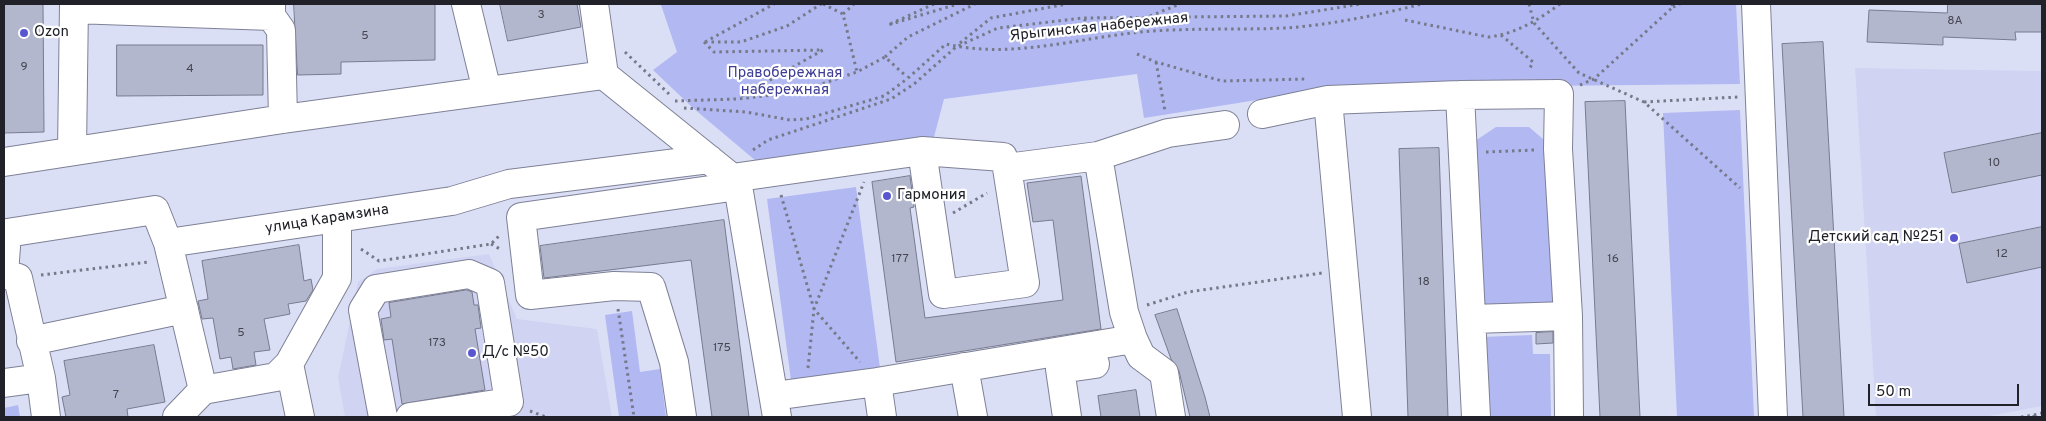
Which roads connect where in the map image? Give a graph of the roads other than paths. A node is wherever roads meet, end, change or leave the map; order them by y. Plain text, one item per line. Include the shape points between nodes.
1 (466, 4) edge
2 (594, 4) edge
3 (1756, 4) edge
4 (74, 6) edge
5 (271, 10) edge
6 (604, 75) junction
7 (1320, 89) junction
8 (487, 91) junction
9 (1460, 95) junction
10 (1262, 114) dead end
11 (283, 119) junction
12 (1225, 125) dead end
13 (72, 151) junction
14 (922, 152) junction
15 (1098, 156) junction
16 (709, 159) junction
17 (4, 162) edge
18 (748, 174) junction
19 (1008, 174) junction
20 (337, 226) junction
21 (170, 251) junction
22 (9, 276) edge
23 (184, 309) junction
24 (1568, 316) junction
25 (1472, 319) junction
26 (31, 341) junction
27 (1137, 347) junction
28 (289, 364) junction
29 (964, 368) junction
30 (41, 378) junction
31 (877, 382) junction
32 (4, 384) edge
33 (203, 390) junction
34 (775, 407) edge
35 (46, 417) edge
36 (176, 417) edge
37 (300, 417) edge
38 (383, 417) edge
39 (410, 417) edge
40 (682, 417) edge
41 (882, 417) edge
42 (973, 417) edge
43 (1067, 417) edge
44 (1172, 417) edge
45 (1358, 417) edge
46 (1476, 417) edge
47 (1570, 417) edge
48 (1774, 417) edge

1 - 8 street
2 - 6 street
3 - 48 street
4 - 5 street
4 - 13 street
5 - 11 street via 281,30
6 - 8 street
6 - 16 street
7 - 9 street
7 - 10 street
7 - 45 street via 1344,270
8 - 11 street
9 - 24 street via 1559,94 1558,149
9 - 25 street
11 - 13 street
12 - 15 street via 1168,133
13 - 17 street
14 - 18 street
14 - 19 street via 1003,157
14 - 19 street via 943,294 1025,283
15 - 19 street
15 - 27 street via 1124,312
16 - 18 street
16 - 20 street, улица Карамзина via 509,184 452,201
18 - 34 street
18 - 40 street via 521,217 530,296 614,286 651,287 674,362
20 - 21 street, улица Карамзина
20 - 28 street via 337,278
21 - 22 street via 155,210 7,233
21 - 23 street
22 - 26 street
23 - 26 street
23 - 33 street
24 - 25 street
24 - 47 street
25 - 46 street
26 - 30 street
27 - 29 street
27 - 43 street via 1060,370
27 - 44 street via 1164,373
28 - 33 street via 276,377
28 - 37 street
29 - 31 street
29 - 42 street
30 - 32 street
30 - 35 street
31 - 34 street via 806,391
31 - 41 street
33 - 36 street
38 - 39 street via 363,310 376,289 469,274 490,283 509,402

